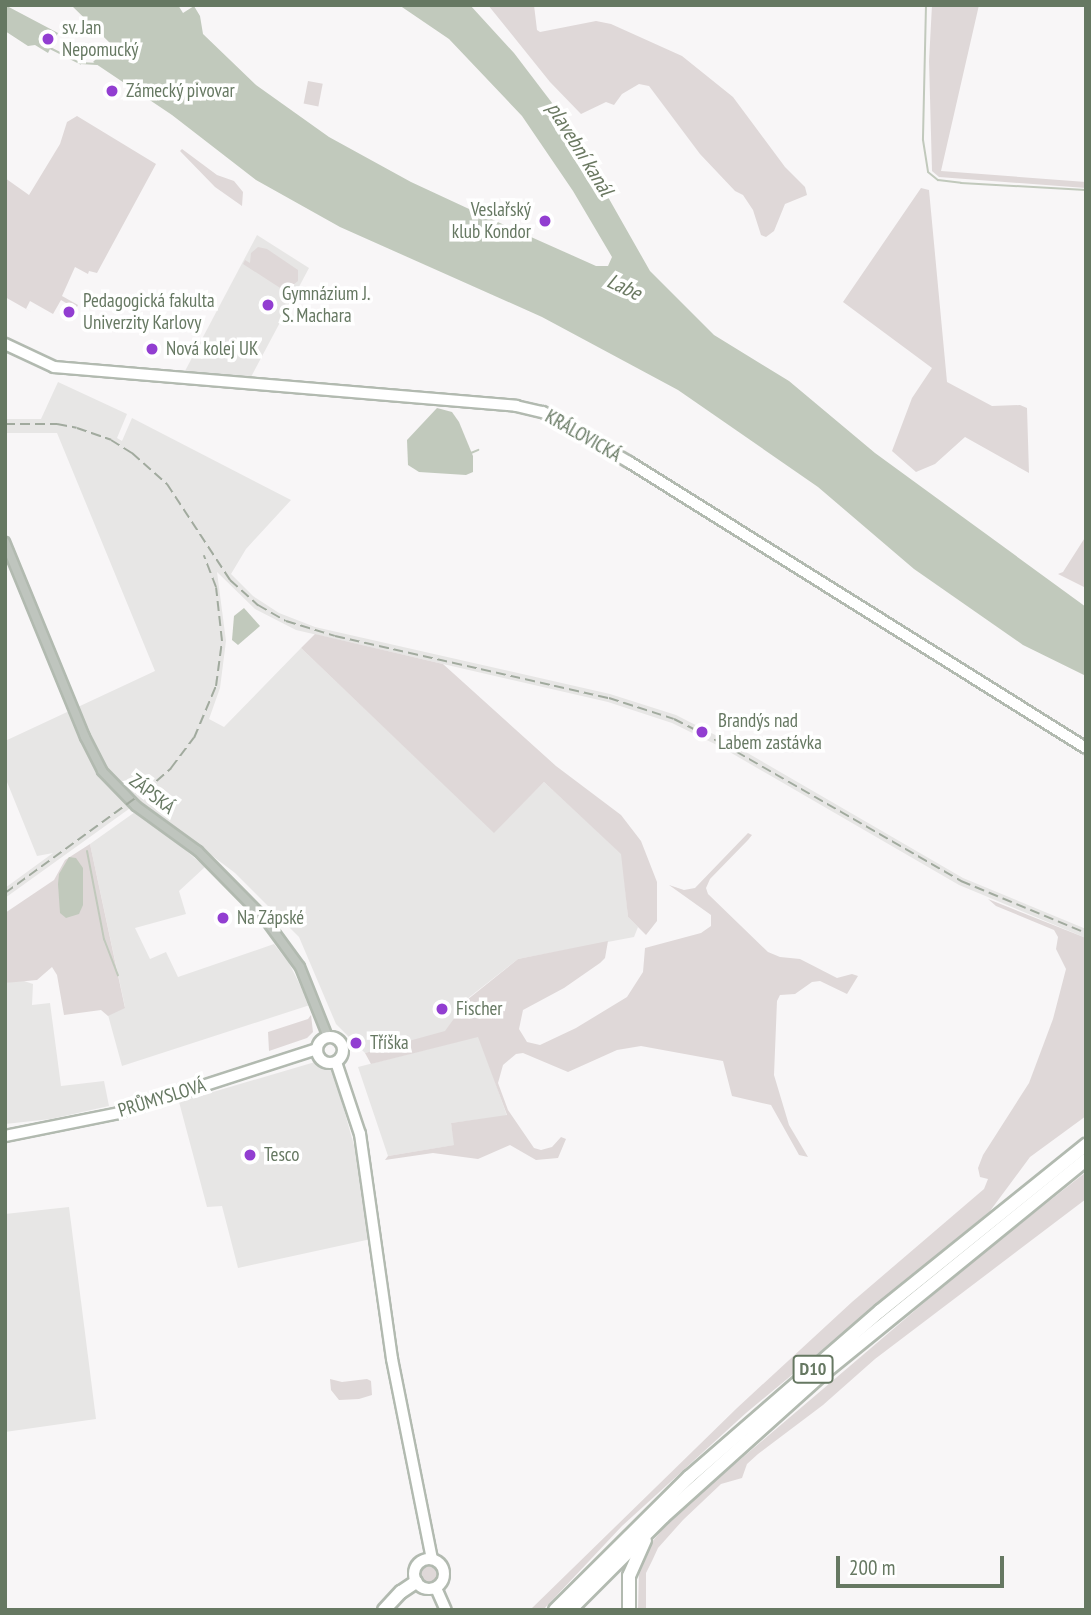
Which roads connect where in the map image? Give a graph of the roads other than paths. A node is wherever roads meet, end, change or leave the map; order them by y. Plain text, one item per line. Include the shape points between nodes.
1 (5, 344) edge
2 (5, 542) edge
3 (1086, 748) edge
4 (328, 1037) junction
5 (317, 1049) junction
6 (336, 1062) junction
7 (5, 1136) edge
8 (1086, 1145) edge
9 (1086, 1160) edge
10 (663, 1517) junction
11 (432, 1559) junction
12 (416, 1581) junction
13 (436, 1588) junction
14 (384, 1610) edge
15 (446, 1610) edge
16 (555, 1610) edge
17 (570, 1610) edge
18 (629, 1610) edge

1 - 3 main road, KRÁLOVICKÁ via 54,367 543,412
2 - 4 street, ZÁPSKÁ via 102,771 136,806 198,851 265,919 303,973
4 - 5 main road
4 - 6 main road via 342,1046
5 - 6 main road via 323,1062
5 - 7 main road, PRŮMYSLOVÁ via 119,1113
6 - 11 main road via 360,1134 392,1359
8 - 16 highway, D10 via 891,1302 708,1460
9 - 10 highway, D10 via 839,1360
10 - 17 highway, D10
10 - 18 highway via 632,1565
11 - 12 main road via 415,1567
11 - 13 main road via 444,1572
12 - 13 main road via 425,1589
12 - 14 highway
13 - 15 main road

